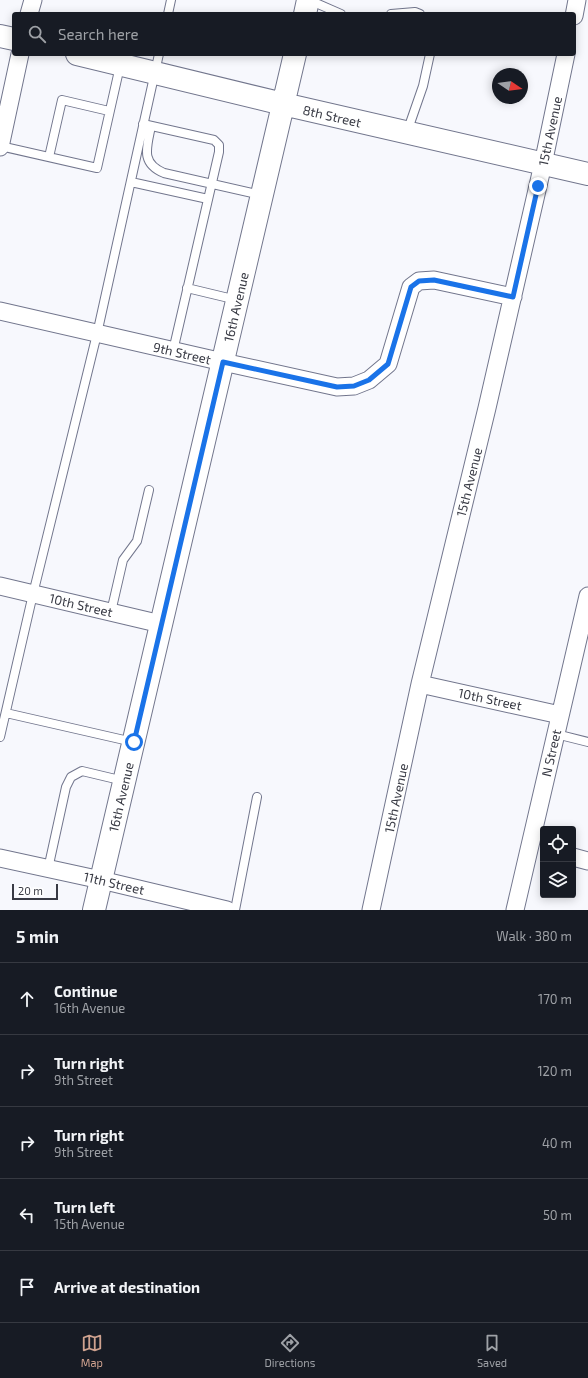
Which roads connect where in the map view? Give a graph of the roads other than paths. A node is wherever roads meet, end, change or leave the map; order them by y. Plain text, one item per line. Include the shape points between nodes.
1 (33, 0) edge
2 (171, 0) edge
3 (308, 0) edge
4 (577, 0) edge
5 (30, 12) edge
6 (168, 12) edge
7 (305, 12) edge
8 (336, 12) edge
9 (575, 12) edge
10 (0, 36) edge
11 (12, 39) edge
12 (20, 56) edge
13 (86, 56) edge
14 (295, 56) edge
15 (430, 56) edge
16 (566, 56) edge
17 (157, 63) edge
18 (120, 64) junction
19 (283, 104) junction
20 (109, 111) junction
21 (147, 125) junction
22 (406, 133) junction
23 (0, 146) edge
24 (49, 157) junction
25 (543, 164) junction
26 (588, 174) edge
27 (130, 182) junction
28 (211, 183) junction
29 (262, 196) junction
30 (208, 198) junction
31 (187, 288) junction
32 (513, 297) junction
33 (237, 300) junction
34 (0, 311) edge
35 (97, 334) junction
36 (173, 351) junction
37 (223, 362) junction
38 (149, 490) dead end
39 (0, 586) edge
40 (33, 594) junction
41 (588, 596) edge
42 (111, 612) junction
43 (585, 621) edge
44 (161, 624) junction
45 (420, 684) junction
46 (6, 713) junction
47 (560, 714) junction
48 (556, 734) junction
49 (0, 737) edge
50 (134, 742) junction
51 (588, 742) edge
52 (125, 781) junction
53 (257, 797) dead end
54 (536, 849) edge
55 (0, 858) edge
56 (576, 858) edge
57 (588, 861) edge
58 (48, 869) junction
59 (102, 880) junction
60 (94, 910) edge
61 (227, 910) edge
62 (235, 910) edge
63 (371, 910) edge
64 (515, 910) edge

1 - 5 street
2 - 6 lane
3 - 7 main road
3 - 8 lane
4 - 9 street
10 - 11 main road
12 - 23 street
13 - 18 main road, 8th Street
14 - 19 main road, 16th Avenue
15 - 22 lane via 423,86
16 - 25 street, 15th Avenue
17 - 18 main road, 8th Street
17 - 19 main road, 8th Street
17 - 21 lane
18 - 20 lane
19 - 22 main road, 8th Street
19 - 29 main road, 16th Avenue
20 - 24 lane via 62,100
20 - 24 lane via 97,168
21 - 27 lane
21 - 28 lane via 147,159 156,170
21 - 28 lane via 214,140 219,145 219,152
22 - 25 main road, 8th Street
23 - 24 lane
25 - 26 main road, 8th Street
25 - 32 street, 15th Avenue
27 - 30 lane
27 - 35 lane
28 - 29 lane
28 - 30 lane
29 - 33 main road, 16th Avenue
30 - 31 lane
31 - 33 lane
31 - 36 lane
32 - 37 street, 9th Street via 434,280 419,281 411,287 388,364 369,380 354,386 337,387
32 - 45 street, 15th Avenue
33 - 37 main road, 16th Avenue
34 - 35 street, 9th Street
35 - 36 street, 9th Street
35 - 40 lane
36 - 37 street, 9th Street
37 - 44 main road, 16th Avenue
38 - 42 lane via 137,541 123,560
39 - 40 street, 10th Street
40 - 42 street, 10th Street
40 - 46 lane
41 - 43 street, N Street
42 - 44 street, 10th Street
43 - 47 street, N Street
44 - 50 main road, 16th Avenue
45 - 47 street, 10th Street
45 - 63 street, 15th Avenue
46 - 49 lane
46 - 50 lane
47 - 48 street, N Street
48 - 51 lane
48 - 54 street, N Street
50 - 52 main road, 16th Avenue
52 - 58 lane via 82,771 70,777
52 - 59 main road, 16th Avenue
53 - 62 lane
54 - 64 street, N Street
55 - 58 street, 11th Street
56 - 57 street
58 - 59 street, 11th Street
59 - 60 main road, 16th Avenue
59 - 61 street, 11th Street

